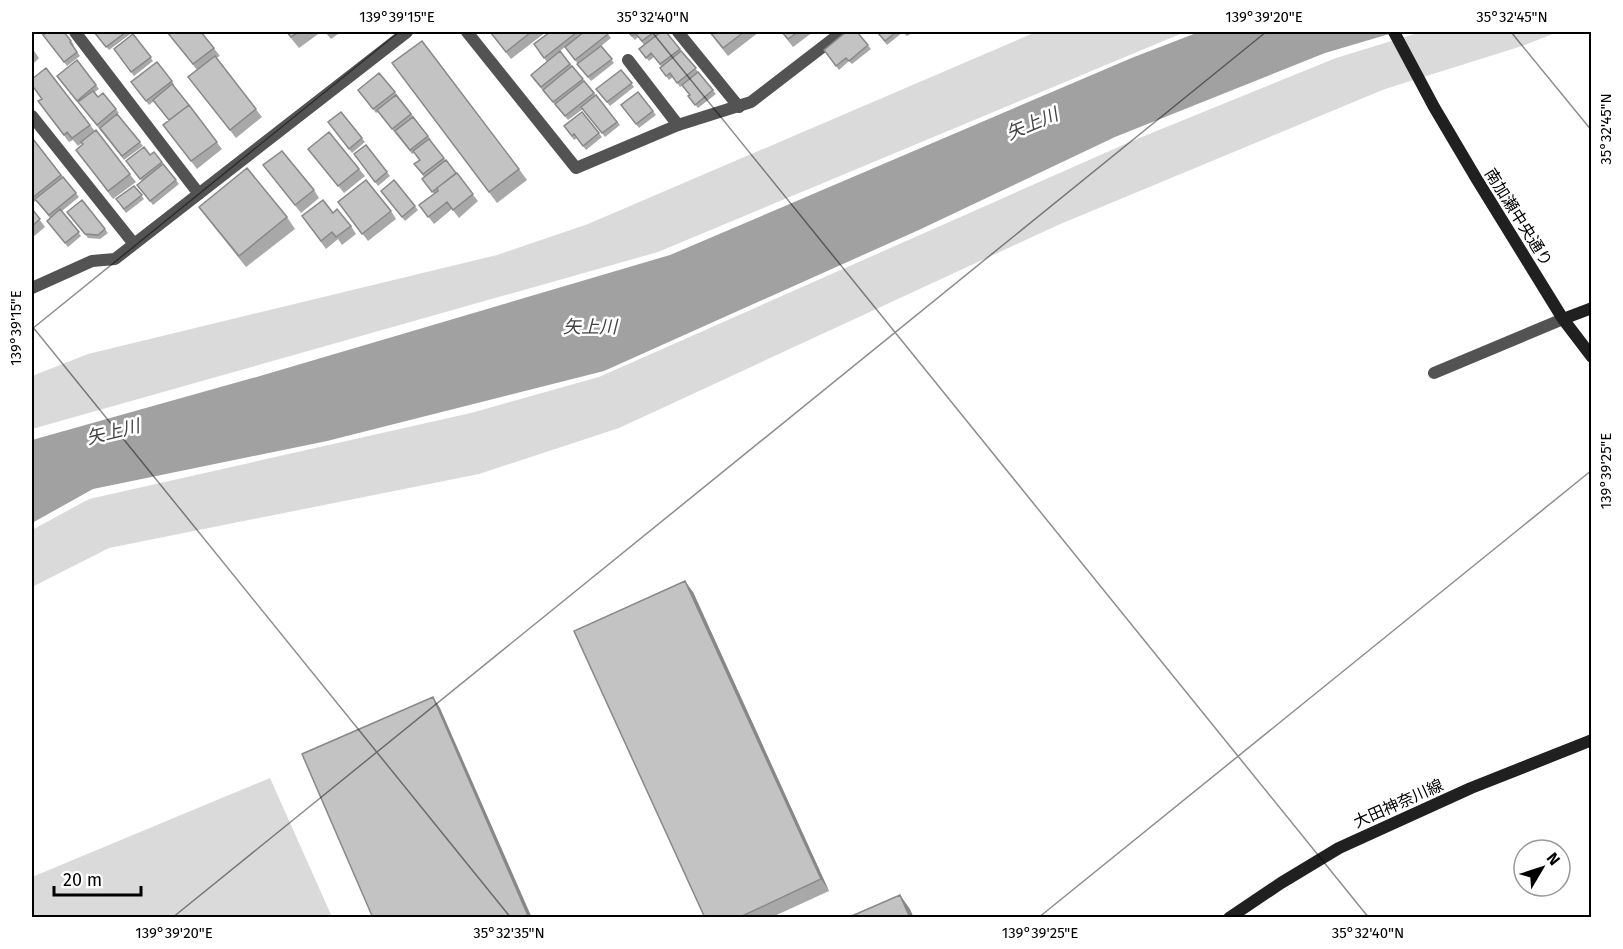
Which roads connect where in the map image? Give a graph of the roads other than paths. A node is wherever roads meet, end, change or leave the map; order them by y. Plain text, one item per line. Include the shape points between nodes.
1 (75, 32) edge
2 (407, 32) edge
3 (467, 32) edge
4 (678, 32) edge
5 (842, 32) edge
6 (1394, 32) edge
7 (627, 60) dead end
8 (739, 107) junction
9 (32, 116) edge
10 (678, 125) junction
11 (199, 194) junction
12 (134, 244) junction
13 (32, 288) edge
14 (1592, 308) edge
15 (1563, 319) junction
16 (1592, 357) edge
17 (1434, 373) dead end
18 (1592, 740) edge
19 (1229, 918) edge

1 - 11 street
2 - 11 street
3 - 10 street via 576,168
4 - 8 street
5 - 8 street via 751,102
6 - 15 street, 南加瀬中央通り via 1476,178
7 - 10 street
8 - 10 street
9 - 12 street
11 - 12 street
12 - 13 street via 115,258 92,261
14 - 15 street
15 - 16 street, 南加瀬中央通り
15 - 17 street
18 - 19 street, 大田神奈川線 via 1471,788 1339,848

